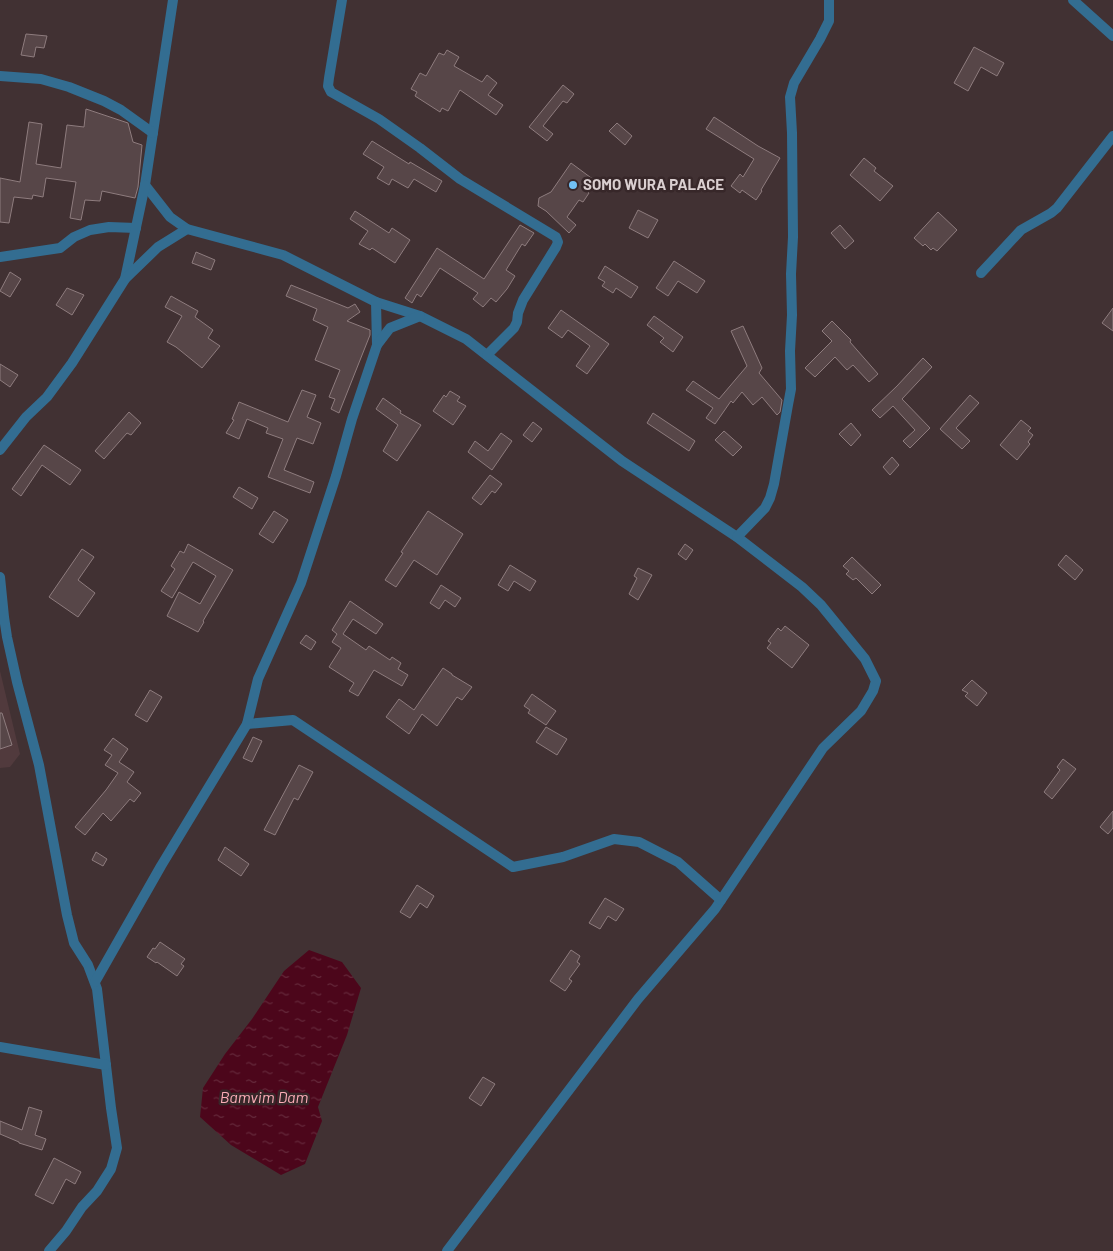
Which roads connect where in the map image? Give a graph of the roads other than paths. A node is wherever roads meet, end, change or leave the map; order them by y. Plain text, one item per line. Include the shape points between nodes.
1 (173, 0) edge
2 (342, 0) edge
3 (829, 0) edge
4 (1073, 0) edge
5 (1113, 36) edge
6 (0, 76) edge
7 (153, 133) junction
8 (1113, 136) edge
9 (145, 185) junction
10 (136, 228) junction
11 (187, 229) junction
12 (0, 257) edge
13 (981, 273) dead end
14 (125, 279) junction
15 (376, 302) junction
16 (420, 316) junction
17 (377, 345) junction
18 (487, 354) junction
19 (0, 450) edge
20 (737, 537) junction
21 (0, 577) edge
22 (247, 724) junction
23 (721, 900) junction
24 (95, 982) junction
25 (0, 1047) edge
26 (16, 1050) junction
27 (0, 1052) edge
28 (106, 1065) junction
29 (49, 1251) edge
30 (447, 1251) edge

1 - 7 street
2 - 18 street via 328,86 332,92 379,119 460,179 556,237 556,247 523,300 514,328
3 - 20 street via 829,21 794,83 790,97 791,389 770,498 765,508
4 - 5 street
6 - 7 street via 41,79 69,87 121,110
7 - 9 street
8 - 13 street via 1057,208 1021,230
9 - 10 street
9 - 11 street via 170,217
10 - 12 street via 90,230 60,248
10 - 14 street
11 - 14 street via 158,247
11 - 15 street via 283,255
14 - 19 street via 72,363
15 - 16 street
15 - 17 street
16 - 17 street via 390,328
16 - 18 street via 466,339
17 - 22 street via 301,583 258,679
18 - 20 street via 622,461
20 - 23 street via 821,605 865,659 876,681 861,711 823,748
21 - 24 street via 7,636 39,765 67,915 74,943
22 - 23 street via 292,720 513,867 562,857 614,839 639,842 678,862
22 - 24 street
23 - 30 street via 638,999
24 - 28 street
25 - 26 street
26 - 27 street
26 - 28 street
28 - 29 street via 117,1148 111,1169 98,1191

